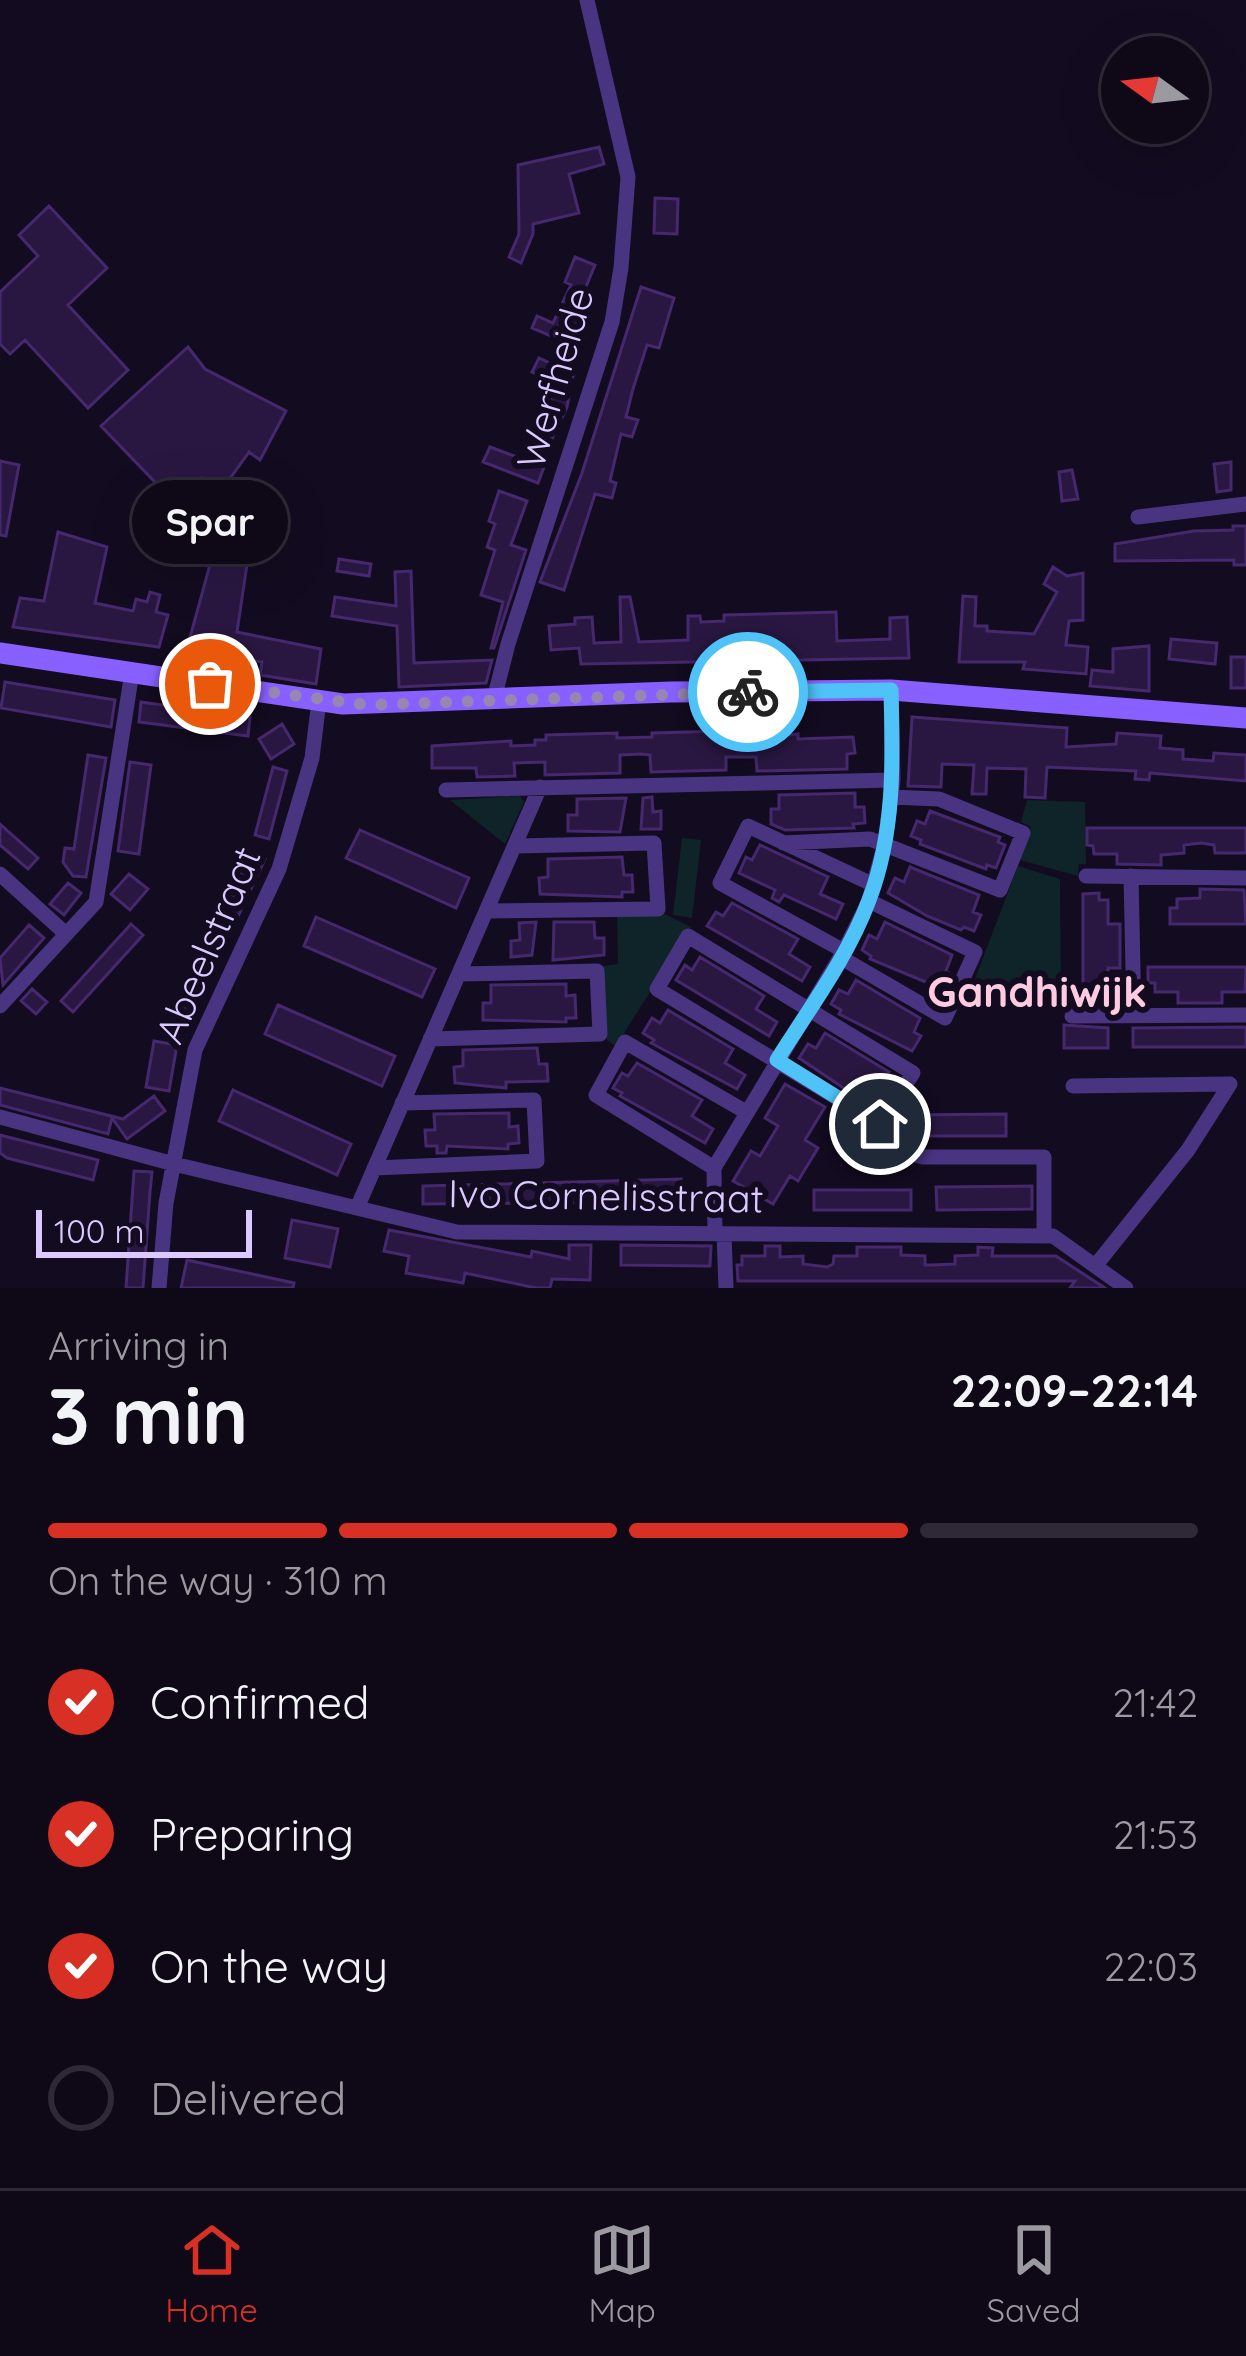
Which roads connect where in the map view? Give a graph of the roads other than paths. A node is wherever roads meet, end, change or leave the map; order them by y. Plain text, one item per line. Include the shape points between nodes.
1 (587, 0) edge
2 (1246, 504) edge
3 (1138, 517) dead end
4 (0, 652) edge
5 (132, 672) junction
6 (891, 690) junction
7 (494, 699) junction
8 (319, 701) junction
9 (1246, 718) edge
10 (540, 787) junction
11 (892, 789) junction
12 (446, 790) dead end
13 (783, 843) junction
14 (885, 844) junction
15 (515, 846) junction
16 (0, 874) edge
17 (1086, 876) dead end
18 (1131, 876) junction
19 (1246, 878) edge
20 (872, 893) junction
21 (486, 911) junction
22 (66, 934) junction
23 (842, 954) junction
24 (459, 974) junction
25 (0, 1006) edge
26 (809, 1008) junction
27 (1246, 1015) edge
28 (1072, 1016) dead end
29 (1134, 1016) junction
30 (430, 1039) junction
31 (777, 1060) junction
32 (1073, 1086) dead end
33 (403, 1103) junction
34 (746, 1112) junction
35 (0, 1117) edge
36 (880, 1124) junction
37 (174, 1164) junction
38 (374, 1168) junction
39 (714, 1168) junction
40 (357, 1208) junction
41 (719, 1234) junction
42 (1044, 1236) junction
43 (1096, 1265) junction
44 (159, 1288) edge
45 (726, 1288) edge
46 (1126, 1288) edge

1 - 7 street, Werfheide via 628,177 621,268
2 - 3 street
4 - 5 street
5 - 8 street
5 - 22 street via 96,902
6 - 7 street
6 - 9 street
6 - 11 street
7 - 8 street
8 - 37 street, Abeelstraat via 312,758 278,868 195,1050
10 - 11 street
10 - 12 street
10 - 15 street
11 - 14 street
11 - 14 street via 1023,833 1000,890
13 - 14 street
13 - 20 street
13 - 23 street via 748,826 720,883
14 - 20 street
15 - 21 street
15 - 21 street via 654,843 658,909
16 - 22 street
17 - 18 street
18 - 19 street
18 - 29 street
20 - 23 street
20 - 23 street via 975,952 945,1018
21 - 24 street
22 - 25 street
23 - 26 street
24 - 30 street
24 - 30 street via 598,971 600,1034
26 - 31 street
26 - 31 street via 688,935 657,989
26 - 36 street via 914,1073
27 - 29 street
28 - 29 street
30 - 33 street
31 - 34 street
31 - 36 street
32 - 43 street via 1231,1084
33 - 38 street
33 - 38 street via 533,1100 537,1161
34 - 39 street
34 - 39 street via 625,1042 596,1095
35 - 37 street, Ivo Cornelisstraat
36 - 42 street via 899,1151 923,1157 1044,1157
37 - 40 street, Ivo Cornelisstraat
37 - 44 street, Abeelstraat
38 - 40 street
39 - 41 street
40 - 41 street, Ivo Cornelisstraat via 458,1232
41 - 42 street, Ivo Cornelisstraat
41 - 45 street
42 - 43 street, Ivo Cornelisstraat
43 - 46 street, Ivo Cornelisstraat

